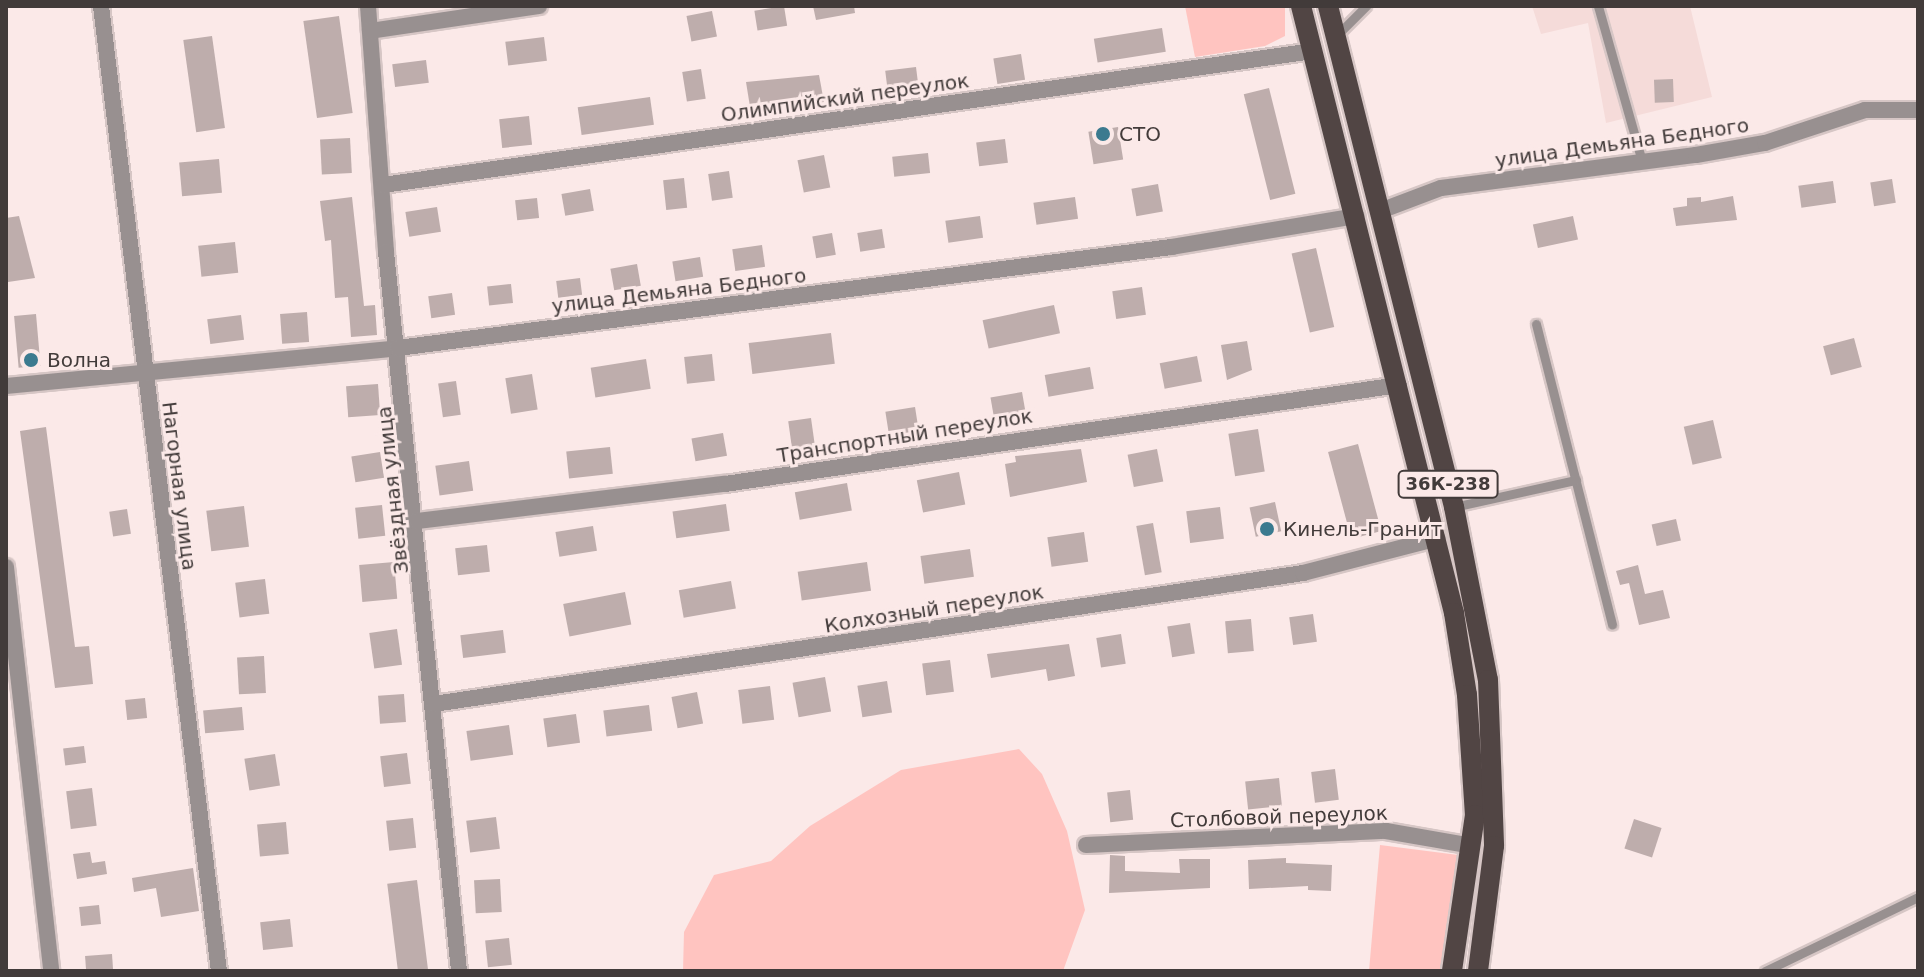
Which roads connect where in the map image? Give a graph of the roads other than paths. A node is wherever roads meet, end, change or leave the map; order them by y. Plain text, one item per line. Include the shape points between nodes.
1 (101, 6) edge
2 (368, 6) edge
3 (539, 6) edge
4 (1301, 6) edge
5 (1328, 6) edge
6 (1366, 6) edge
7 (1598, 6) edge
8 (370, 31) junction
9 (1336, 36) junction
10 (1313, 51) junction
11 (1918, 110) edge
12 (1642, 162) junction
13 (383, 185) junction
14 (1380, 211) junction
15 (1356, 216) junction
16 (1536, 324) dead end
17 (398, 348) junction
18 (145, 377) junction
19 (1399, 385) junction
20 (6, 386) edge
21 (1576, 480) junction
22 (1454, 507) junction
23 (417, 521) junction
24 (1438, 538) junction
25 (6, 567) edge
26 (1612, 625) dead end
27 (434, 704) junction
28 (13, 716) edge
29 (1086, 845) dead end
30 (1472, 846) junction
31 (1918, 897) edge
32 (51, 971) edge
33 (219, 971) edge
34 (459, 971) edge
35 (1452, 971) edge
36 (1478, 971) edge
37 (1765, 971) edge

1 - 18 street, Нагорная улица
2 - 8 street, Звёздная улица
3 - 8 street
4 - 10 main road
5 - 9 main road, 36К-238
6 - 9 lane
7 - 12 lane
8 - 13 street, Звёздная улица
9 - 14 main road, 36К-238
10 - 13 street, Олимпийский переулок
10 - 15 main road
11 - 12 street, улица Демьяна Бедного via 1865,110 1765,143
12 - 14 street, улица Демьяна Бедного via 1441,188
13 - 17 street, Звёздная улица
14 - 22 main road, 36К-238
15 - 17 street, улица Демьяна Бедного via 1171,247
15 - 19 main road
16 - 21 lane
17 - 18 street, улица Демьяна Бедного
17 - 23 street, Звёздная улица
18 - 20 street, улица Демьяна Бедного
18 - 33 street, Нагорная улица
19 - 23 street, Транспортный переулок via 725,484
19 - 24 main road
21 - 22 lane
21 - 26 lane
22 - 36 main road, 36К-238 via 1493,728 1494,846
23 - 27 street, Звёздная улица
24 - 27 street, Колхозный переулок via 1303,573
24 - 30 main road via 1467,695
25 - 28 street
27 - 34 street, Звёздная улица
28 - 32 street
29 - 30 street, Столбовой переулок via 1386,831
30 - 35 main road
31 - 37 lane

